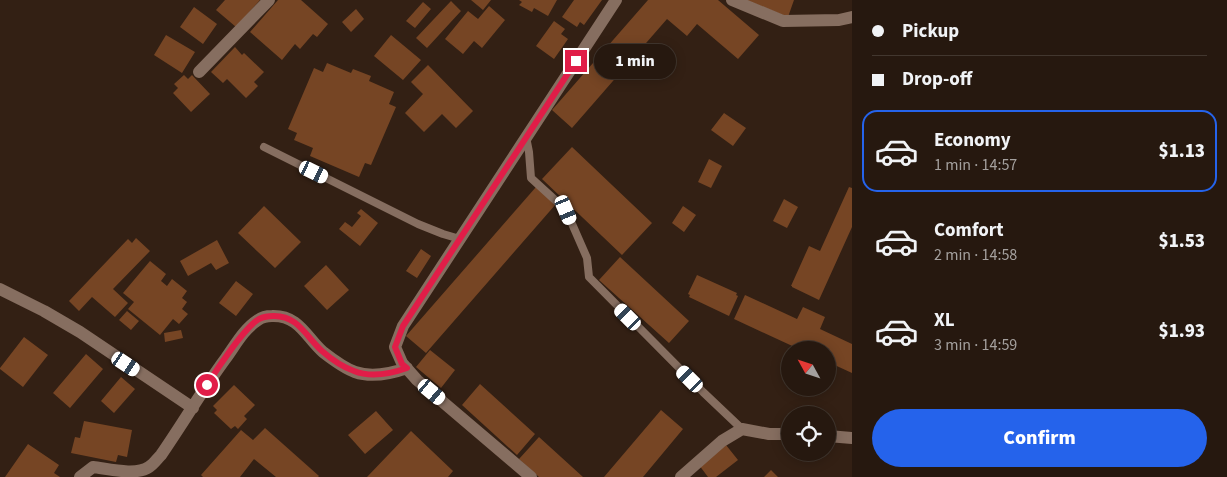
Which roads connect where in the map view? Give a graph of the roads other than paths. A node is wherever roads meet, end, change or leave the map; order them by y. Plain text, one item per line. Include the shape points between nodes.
1 (269, 0) edge
2 (616, 0) edge
3 (732, 0) edge
4 (852, 17) edge
5 (199, 72) dead end
6 (526, 137) junction
7 (264, 147) dead end
8 (460, 239) junction
9 (0, 289) edge
10 (407, 368) junction
11 (193, 408) junction
12 (742, 429) junction
13 (781, 434) edge
14 (836, 437) edge
15 (852, 438) edge
16 (80, 477) edge
17 (531, 477) edge
18 (681, 477) edge

1 - 5 street
2 - 6 street
3 - 4 street via 783,21
6 - 8 street
6 - 12 lane via 531,178 566,210 587,258 589,277
7 - 8 lane via 418,224
8 - 10 street via 403,326 395,347
9 - 11 street via 80,332
10 - 11 street via 370,375 355,372 322,351 298,324 280,316 270,316 246,330
10 - 17 street
11 - 16 street via 151,466 133,472 93,467
12 - 13 street
12 - 18 street via 722,441
14 - 15 street

